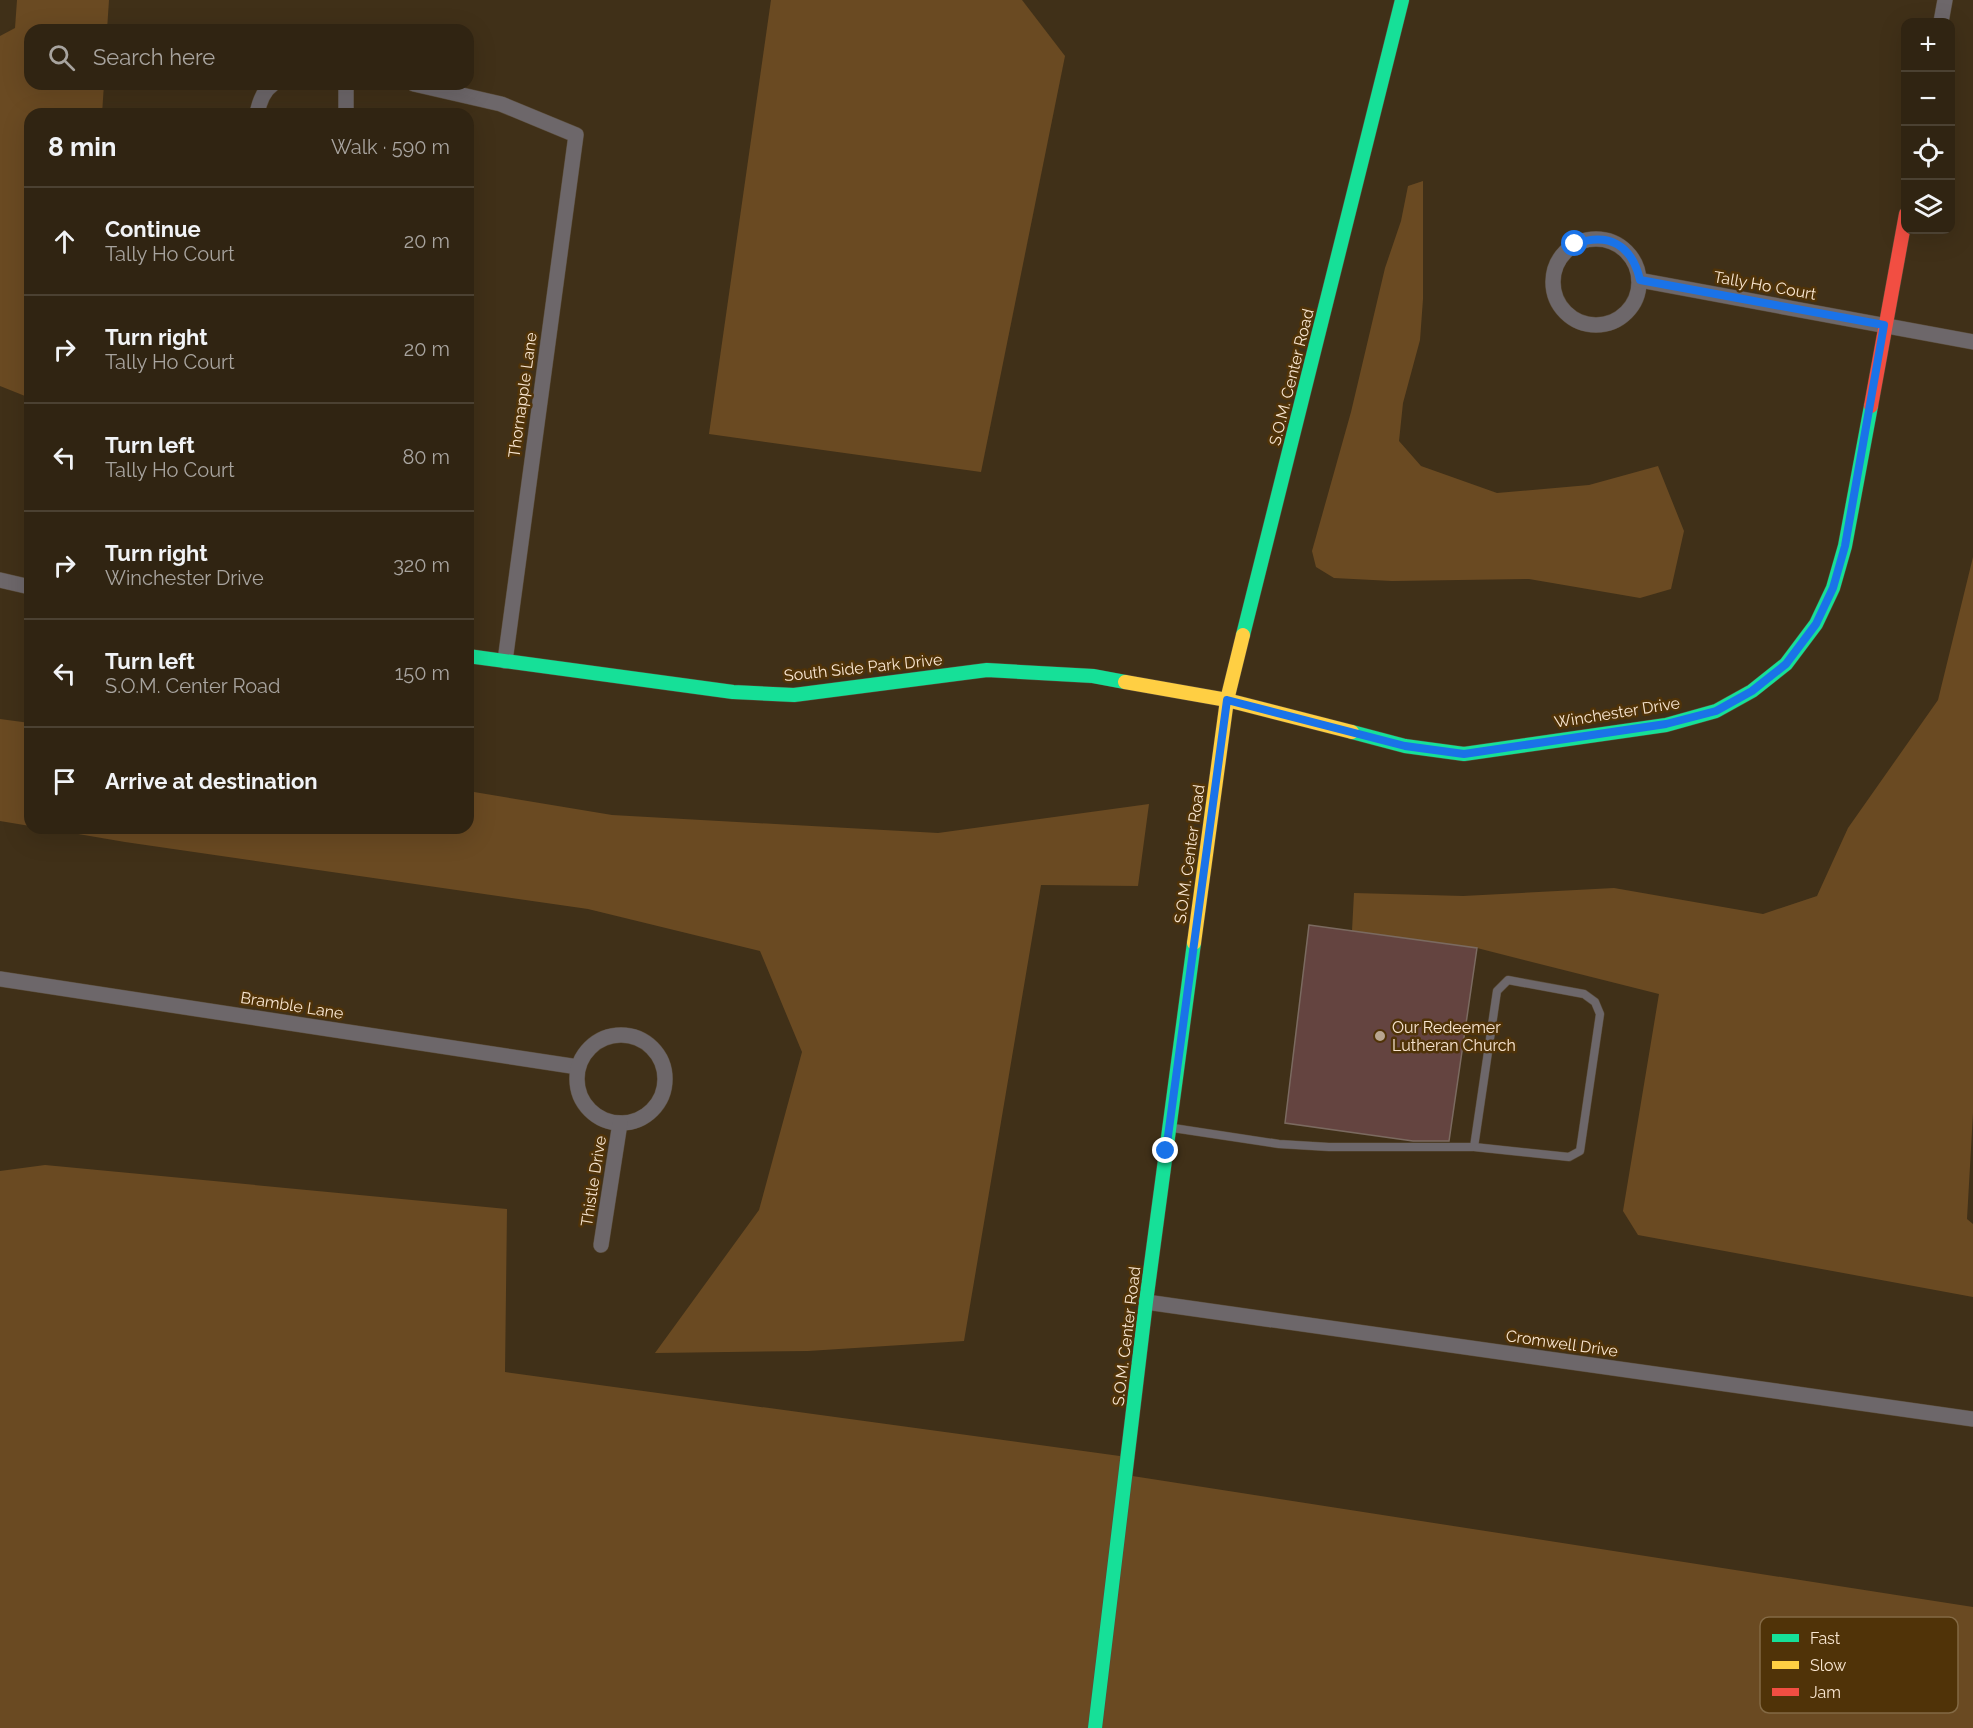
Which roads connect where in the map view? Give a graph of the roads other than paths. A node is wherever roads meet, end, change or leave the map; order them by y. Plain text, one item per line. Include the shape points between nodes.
1 (1402, 0) edge
2 (1945, 0) edge
3 (1942, 18) edge
4 (267, 90) edge
5 (346, 90) edge
6 (440, 90) edge
7 (259, 108) edge
8 (346, 108) edge
9 (1901, 234) edge
10 (1640, 280) junction
11 (1884, 325) junction
12 (1973, 342) edge
13 (0, 580) edge
14 (24, 586) edge
15 (474, 657) edge
16 (504, 661) junction
17 (1227, 700) junction
18 (0, 979) edge
19 (578, 1067) junction
20 (620, 1123) junction
21 (1169, 1128) junction
22 (1474, 1147) junction
23 (601, 1245) dead end
24 (1146, 1302) junction
25 (1973, 1419) edge
26 (1095, 1728) edge

1 - 17 street, S.O.M. Center Road
2 - 3 street
4 - 7 street
5 - 8 street
6 - 16 street, Thornapple Lane via 501,104 576,135
9 - 11 street, Winchester Drive
10 - 10 street via 1635,300 1623,316 1597,325 1571,318 1561,308 1553,280 1563,253 1588,239 1617,244 1629,254
10 - 11 street, Tally Ho Court
11 - 12 street, Tally Ho Court
11 - 17 street, Winchester Drive via 1845,546 1833,588 1816,624 1786,664 1743,696 1716,711 1666,724 1464,754 1405,746
13 - 14 street
15 - 16 street, South Side Park Drive
16 - 17 street, South Side Park Drive via 733,692 794,695 987,670 1093,676
17 - 21 street, S.O.M. Center Road
18 - 19 street, Bramble Lane
19 - 20 street via 579,1093 585,1105 601,1118
19 - 20 street via 585,1053 609,1037 639,1039 660,1060 665,1074 658,1103 648,1114
20 - 23 street, Thistle Drive
21 - 22 lane via 1329,1148
21 - 24 street, S.O.M. Center Road
22 - 22 lane via 1569,1157 1580,1151 1600,1014 1595,1002 1584,994 1508,980 1497,991
24 - 25 street, Cromwell Drive
24 - 26 street, S.O.M. Center Road

